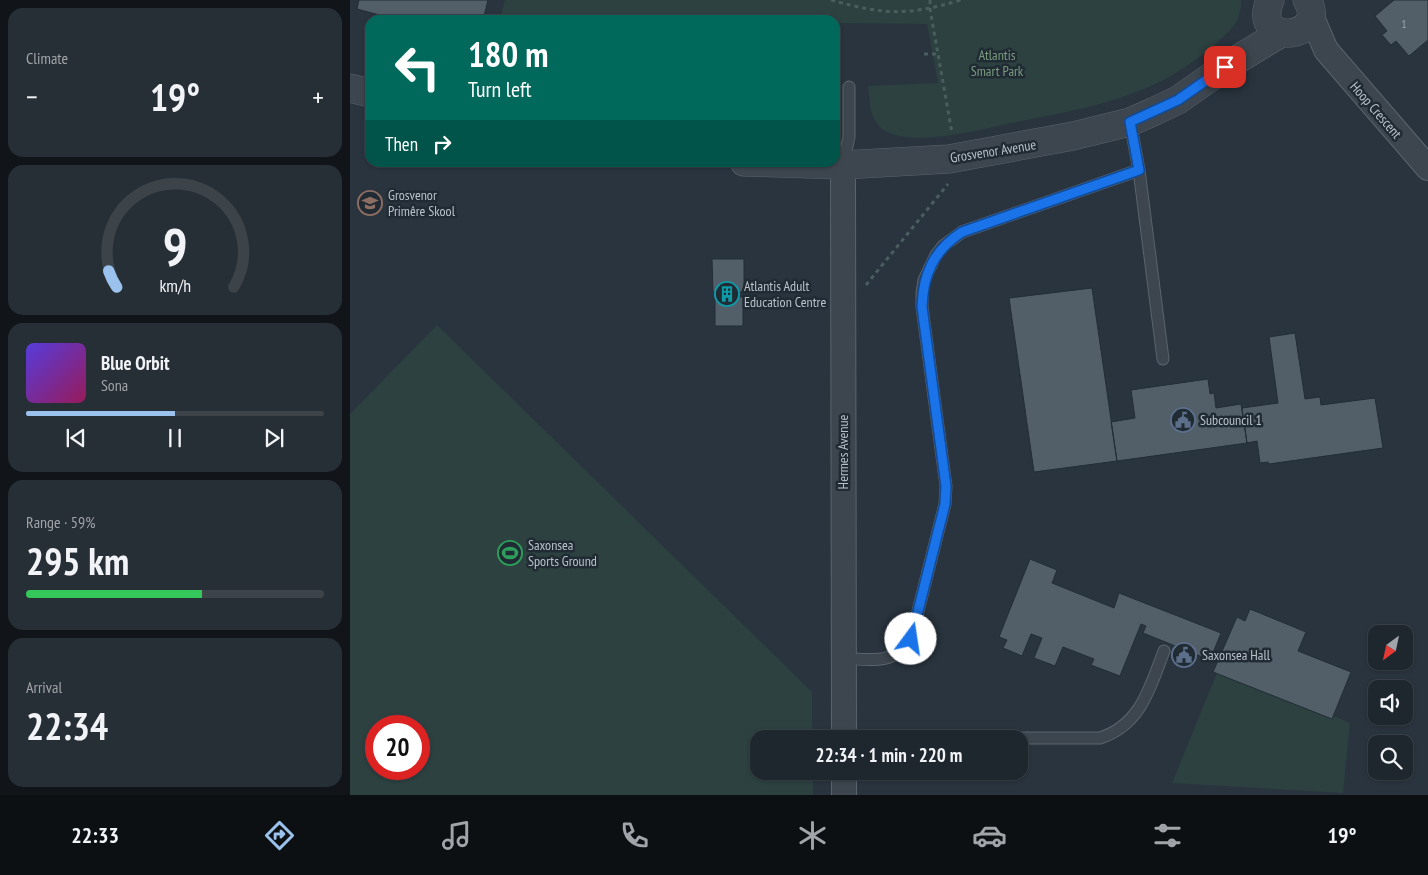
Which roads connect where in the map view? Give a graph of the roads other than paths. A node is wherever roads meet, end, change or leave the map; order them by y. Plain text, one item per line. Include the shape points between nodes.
1 (1311, 5) edge
2 (1273, 16) edge
3 (1326, 50) junction
4 (849, 87) dead end
5 (350, 88) edge
6 (365, 92) edge
7 (1130, 122) junction
8 (842, 165) junction
9 (1428, 168) edge
10 (1139, 170) junction
11 (1163, 358) dead end
12 (1164, 651) dead end
13 (844, 658) junction
14 (844, 730) edge
15 (1028, 738) edge
16 (844, 780) edge
17 (844, 795) edge

1 - 2 street, Grosvenor Avenue via 1308,24 1301,31
1 - 3 street, Hoop Crescent
2 - 3 street, Hoop Crescent
2 - 7 street, Grosvenor Avenue via 1225,67 1178,100
3 - 9 street, Hoop Crescent
4 - 8 lane via 849,137
5 - 6 street
7 - 8 street, Grosvenor Avenue via 974,156
7 - 10 lane
8 - 13 street, Hermes Avenue
10 - 11 lane
10 - 13 lane via 962,232 936,255 924,280 922,307 945,467 945,504 911,639 905,649 886,660
12 - 15 lane via 1140,710 1122,728 1100,738
13 - 14 street, Hermes Avenue
16 - 17 street

